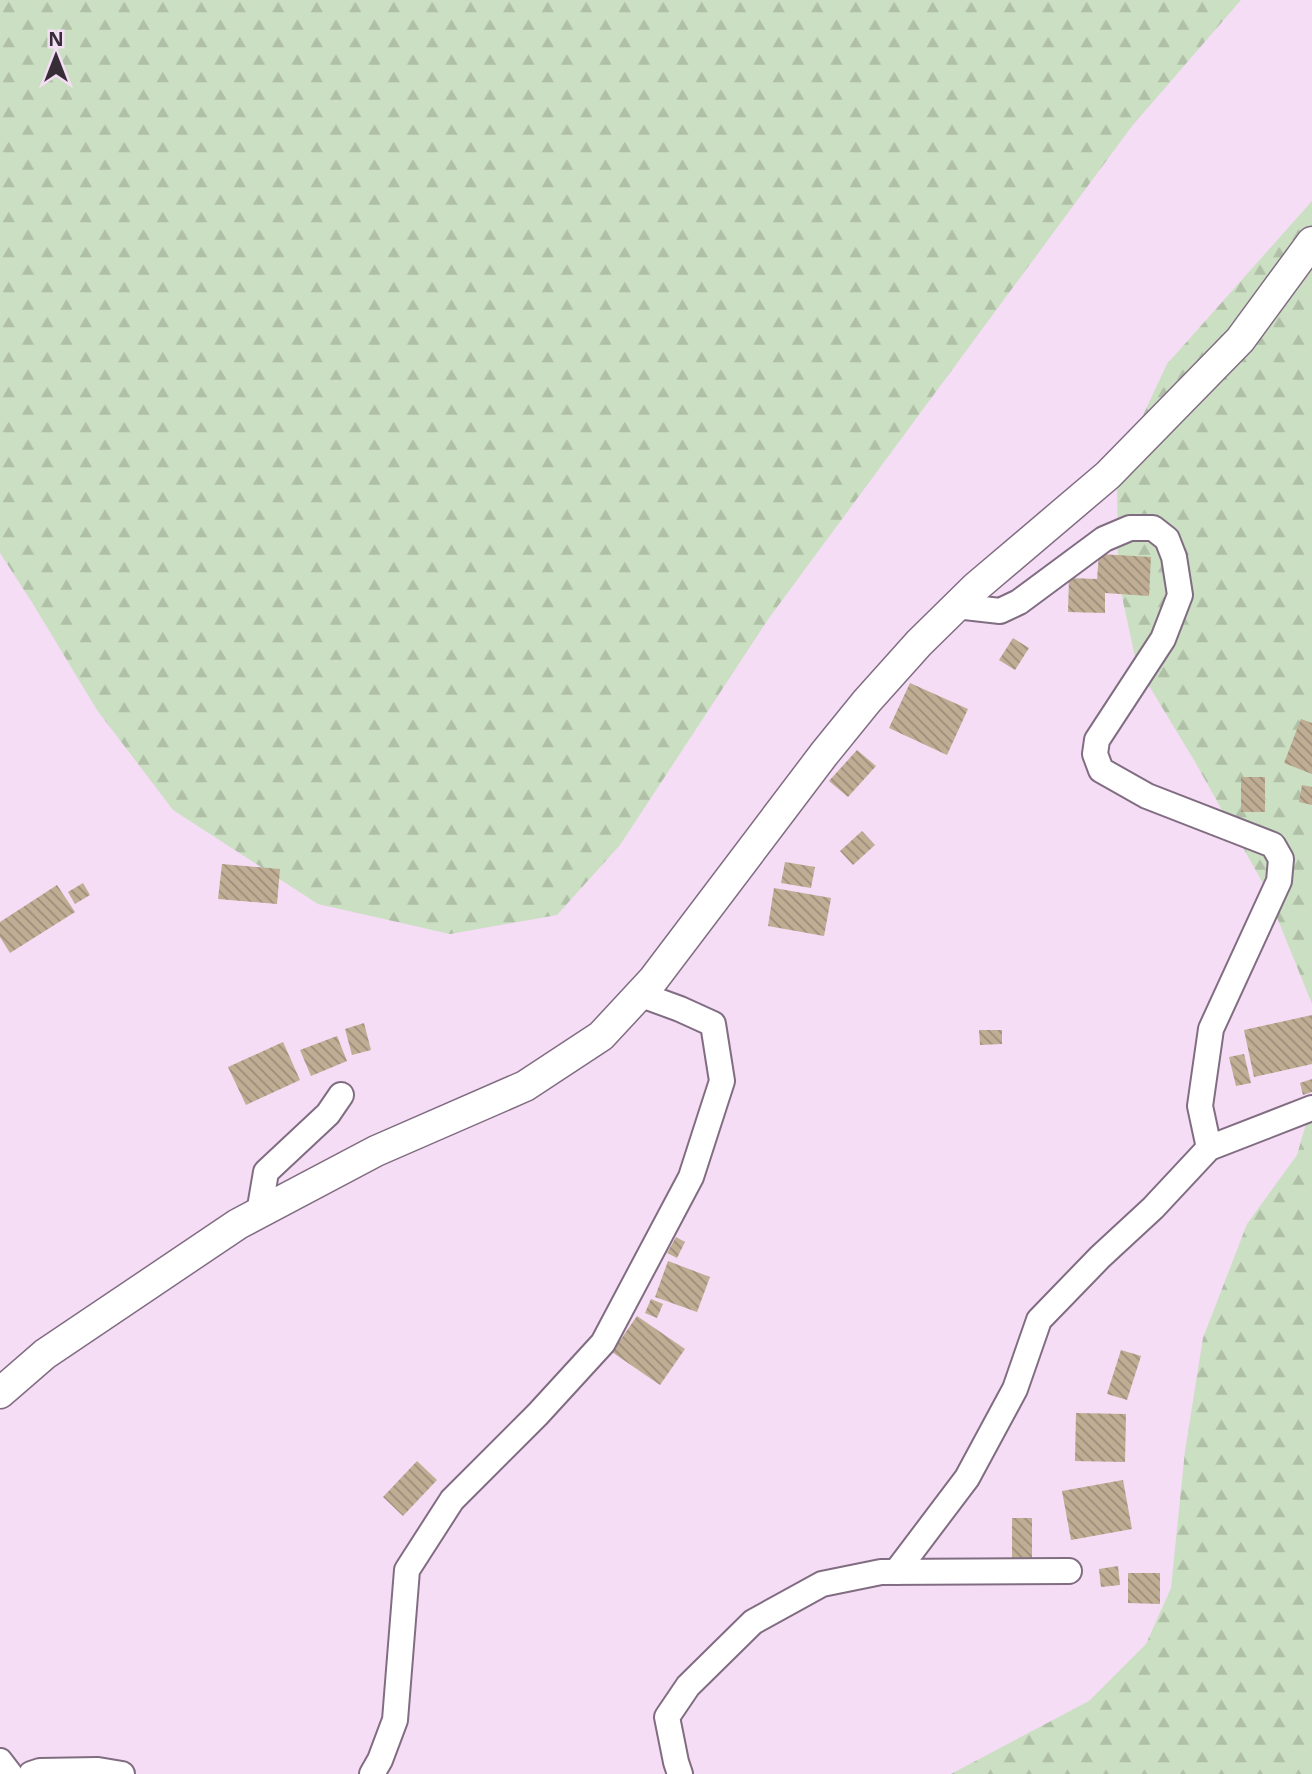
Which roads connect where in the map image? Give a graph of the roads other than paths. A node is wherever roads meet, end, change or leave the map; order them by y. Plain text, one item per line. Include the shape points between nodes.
1 (1312, 242) edge
2 (956, 606) junction
3 (639, 994) junction
4 (341, 1094) dead end
5 (1312, 1108) edge
6 (1209, 1148) junction
7 (258, 1213) junction
8 (0, 1393) edge
9 (1069, 1571) dead end
10 (896, 1572) junction
11 (0, 1761) edge
12 (10, 1774) edge
13 (32, 1774) edge
14 (122, 1774) edge
15 (372, 1774) edge
16 (680, 1774) edge

1 - 2 street via 1240,340 1108,475
2 - 3 street via 867,701
2 - 6 street via 1000,611 1019,603 1104,539 1130,528 1153,528 1167,538 1180,595 1163,639 1097,740 1095,754 1101,770 1147,796 1273,845 1281,859 1279,881 1211,1028 1200,1106
3 - 7 street via 601,1036 526,1086 376,1151
3 - 15 street via 713,1024 722,1081 691,1177 603,1343 452,1500 407,1570 395,1720
4 - 7 street via 328,1114 266,1172
5 - 6 street
6 - 10 street via 1039,1320 1015,1389 967,1478
7 - 8 street via 45,1354
9 - 10 street
10 - 16 street via 822,1584 753,1622 688,1686 667,1717
11 - 12 street
13 - 14 street via 99,1770

